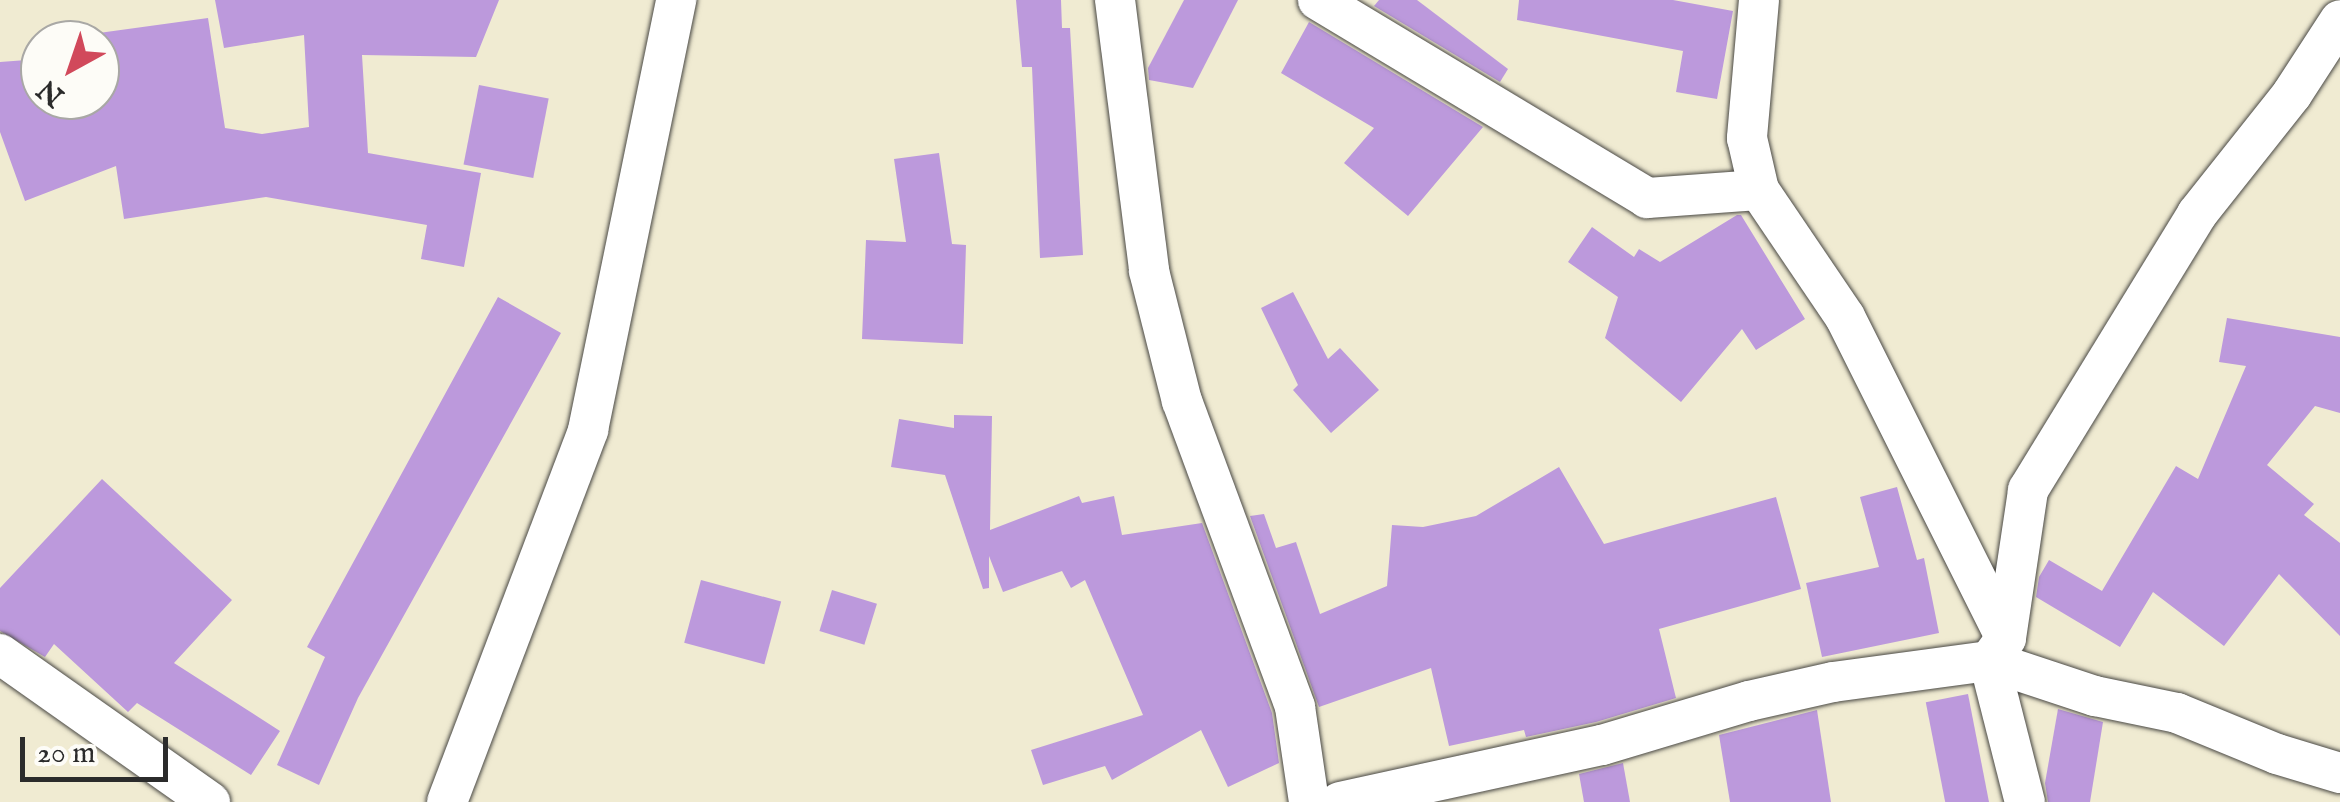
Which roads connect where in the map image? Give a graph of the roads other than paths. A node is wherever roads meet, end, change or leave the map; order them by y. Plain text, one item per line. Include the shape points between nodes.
1 (676, 0) edge
2 (1115, 0) edge
3 (1318, 0) edge
4 (1759, 0) edge
5 (2340, 20) edge
6 (1758, 190) junction
7 (1997, 650) junction
8 (0, 654) edge
9 (2340, 774) edge
10 (210, 802) edge
11 (446, 802) edge
12 (1309, 802) edge
13 (1340, 802) edge
14 (2024, 802) edge

1 - 11 street via 588,430
2 - 12 street via 1149,272 1182,401 1295,706
3 - 6 street via 1648,198
4 - 6 street via 1747,138
5 - 7 street via 2292,94 2197,214 2028,490
6 - 7 street via 1845,318
7 - 9 street via 2095,696 2177,713
7 - 13 street via 1834,682 1602,745
7 - 14 street
8 - 10 street

